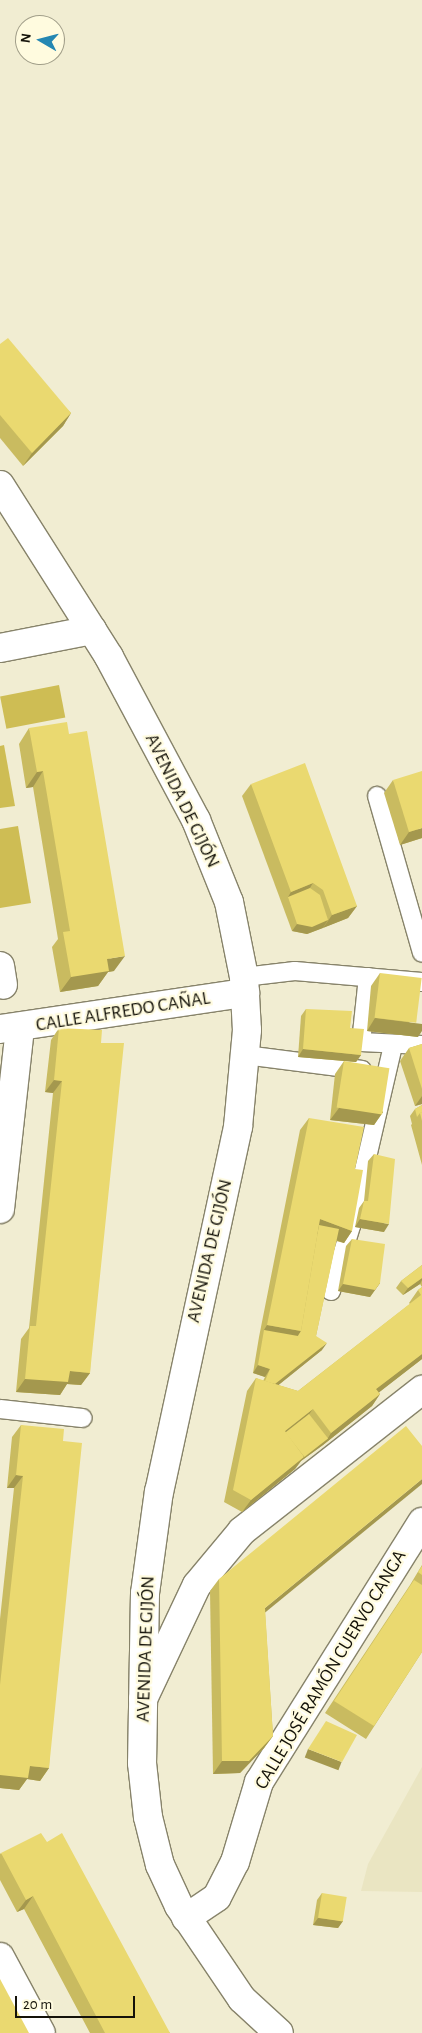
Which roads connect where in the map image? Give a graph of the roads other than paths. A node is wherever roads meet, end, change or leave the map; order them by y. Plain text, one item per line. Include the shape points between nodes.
1 (0, 485) edge
2 (92, 630) junction
3 (0, 648) edge
4 (377, 796) dead end
5 (421, 948) edge
6 (368, 977) junction
7 (422, 982) edge
8 (244, 985) junction
9 (10, 1028) edge
10 (393, 1045) junction
11 (422, 1045) edge
12 (245, 1055) junction
13 (387, 1074) junction
14 (0, 1209) edge
15 (332, 1291) dead end
16 (422, 1390) edge
17 (0, 1409) edge
18 (83, 1418) dead end
19 (422, 1522) edge
20 (143, 1699) junction
21 (186, 1918) junction
22 (0, 1957) edge
23 (41, 2033) edge
24 (279, 2033) edge

1 - 2 street, AVENIDA DE GIJÓN
2 - 3 street
2 - 8 street, AVENIDA DE GIJÓN via 196,820 229,902
4 - 5 lane
6 - 7 lane
6 - 8 lane via 295,971
6 - 10 lane via 361,1042
8 - 9 street, CALLE ALFREDO CAÑAL
8 - 12 street, AVENIDA DE GIJÓN
9 - 14 street
10 - 11 lane
10 - 13 lane
12 - 13 lane
12 - 20 street, AVENIDA DE GIJÓN via 238,1127 159,1491 145,1593
13 - 15 lane
16 - 20 street via 242,1531 197,1585
17 - 18 lane
19 - 21 street, CALLE JOSÉ RAMÓN CUERVO CANGA via 258,1782 235,1862 217,1897
20 - 21 street, AVENIDA DE GIJÓN via 142,1763 148,1817 160,1865
21 - 24 street, AVENIDA DE GIJÓN via 242,1999
22 - 23 street

